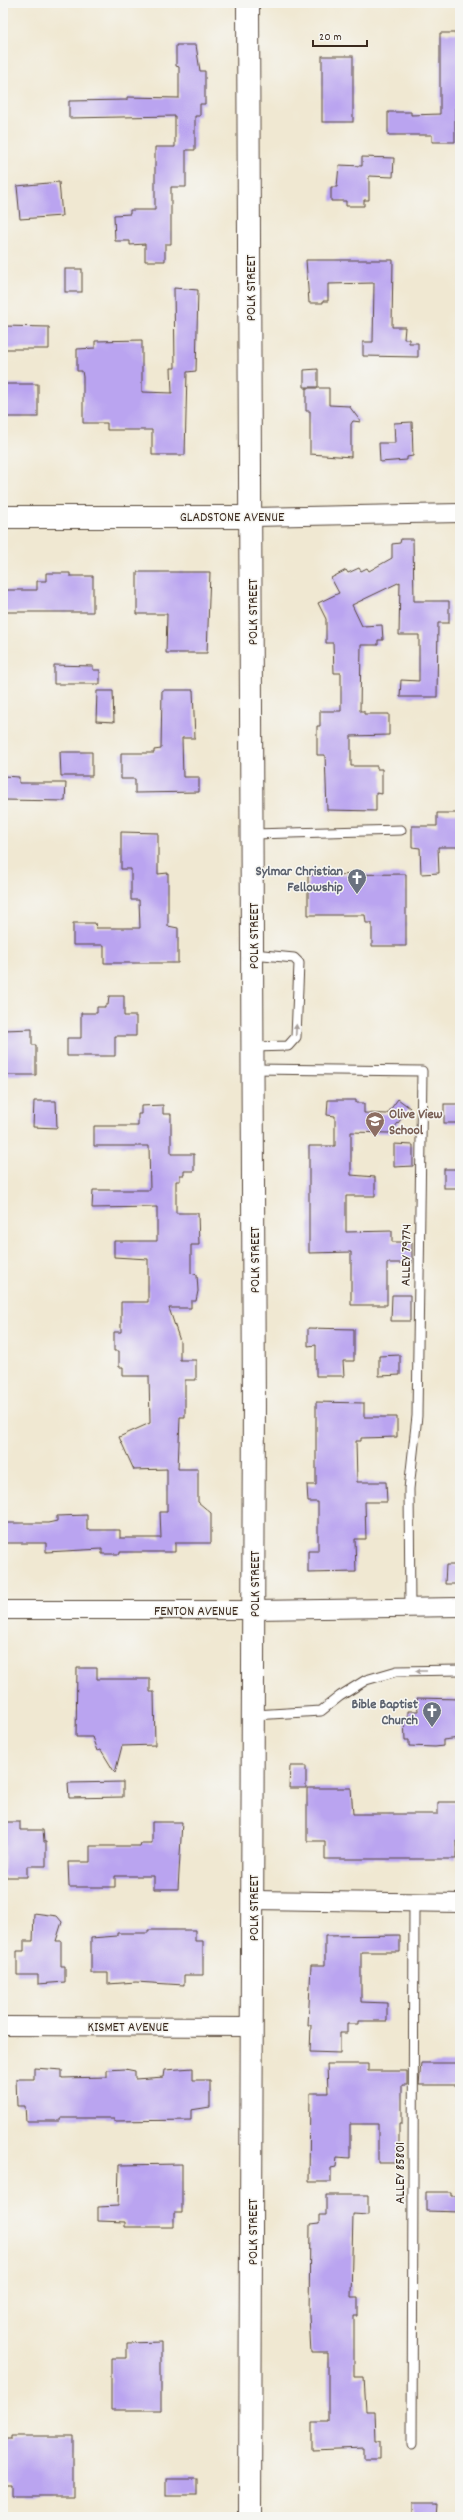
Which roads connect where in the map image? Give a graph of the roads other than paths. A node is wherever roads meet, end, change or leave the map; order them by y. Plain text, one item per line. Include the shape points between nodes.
1 (248, 3) edge
2 (460, 514) edge
3 (3, 517) edge
4 (252, 517) junction
5 (401, 830) dead end
6 (253, 834) junction
7 (253, 954) junction
8 (254, 1047) junction
9 (253, 1070) junction
10 (460, 1607) edge
11 (410, 1608) junction
12 (3, 1610) edge
13 (254, 1610) junction
14 (460, 1670) edge
15 (254, 1715) junction
16 (252, 1900) junction
17 (414, 1902) junction
18 (460, 1903) edge
19 (3, 2026) edge
20 (253, 2027) junction
21 (412, 2445) dead end
22 (250, 2517) edge

1 - 4 street, POLK STREET
2 - 4 street, GLADSTONE AVENUE
3 - 4 street, GLADSTONE AVENUE
4 - 6 street, POLK STREET
5 - 6 lane
6 - 7 street, POLK STREET
7 - 8 street, POLK STREET
8 -> 7 lane via 288,1046 296,1036 299,963 294,958
8 - 9 street, POLK STREET
9 - 11 lane, ALLEY 79774 via 422,1071 417,1416 409,1489
9 - 13 street, POLK STREET
10 - 11 street, FENTON AVENUE
11 - 13 street, FENTON AVENUE
12 - 13 street, FENTON AVENUE
13 - 15 street, POLK STREET
14 -> 15 lane via 397,1671 366,1680 321,1711
15 - 16 street, POLK STREET
16 - 17 street
16 - 20 street, POLK STREET
17 - 18 street
17 - 21 lane, ALLEY 85801
19 - 20 street, KISMET AVENUE
20 - 22 street, POLK STREET

